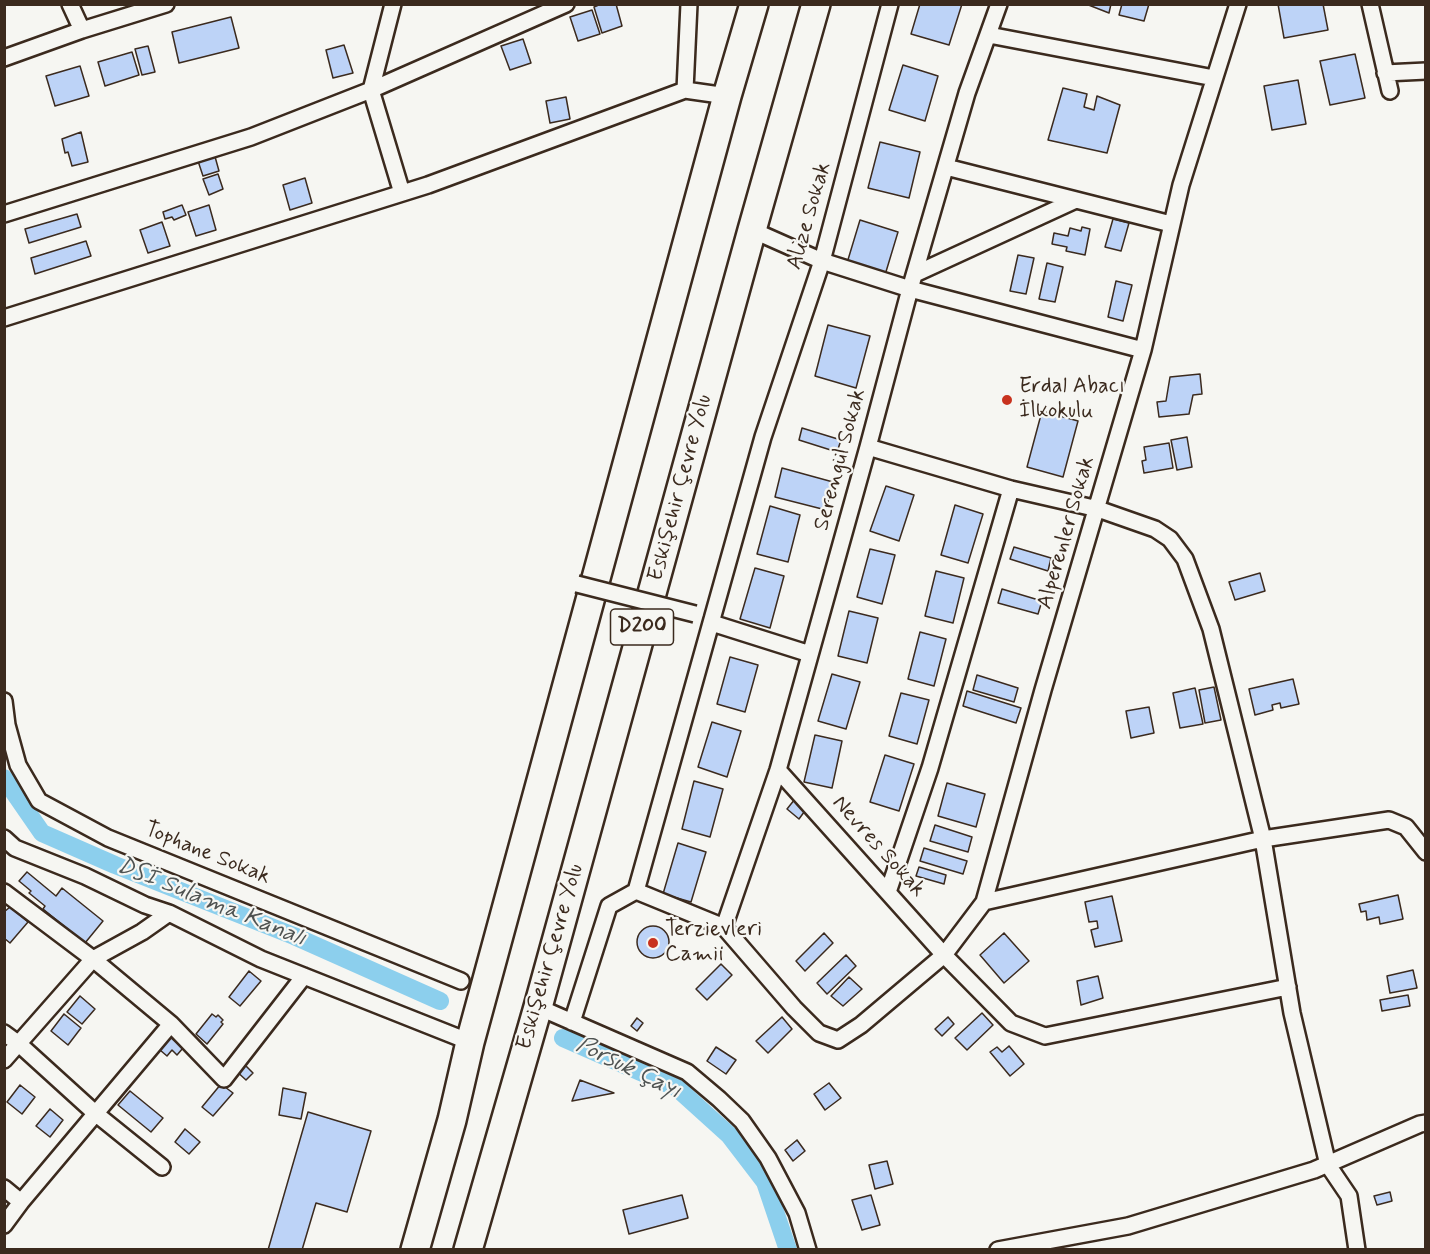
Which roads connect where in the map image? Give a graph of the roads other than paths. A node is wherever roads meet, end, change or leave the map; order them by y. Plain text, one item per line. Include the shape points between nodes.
1 (70, 4) edge
2 (166, 4) edge
3 (393, 4) edge
4 (566, 4) edge
5 (689, 4) edge
6 (753, 4) edge
7 (816, 4) edge
8 (890, 4) edge
9 (999, 4) edge
10 (1238, 4) edge
11 (1370, 4) edge
12 (82, 30) junction
13 (989, 35) junction
14 (4, 58) edge
15 (1425, 71) edge
16 (1385, 73) junction
17 (1214, 78) junction
18 (371, 90) junction
19 (685, 90) junction
20 (1389, 91) dead end
21 (727, 96) junction
22 (945, 166) junction
23 (402, 193) junction
24 (1076, 200) junction
25 (4, 214) edge
26 (1171, 224) junction
27 (752, 230) junction
28 (822, 261) junction
29 (912, 282) junction
30 (4, 318) edge
31 (1143, 350) junction
32 (868, 447) junction
33 (1011, 489) junction
34 (1098, 509) junction
35 (577, 584) dead end
36 (695, 614) dead end
37 (712, 623) junction
38 (810, 654) junction
39 (4, 701) edge
40 (778, 770) junction
41 (4, 838) edge
42 (1263, 838) junction
43 (1425, 852) edge
44 (636, 891) junction
45 (4, 892) edge
46 (888, 892) junction
47 (984, 902) junction
48 (170, 913) junction
49 (724, 927) junction
50 (944, 955) junction
51 (93, 959) junction
52 (304, 976) junction
53 (461, 981) dead end
54 (1288, 987) junction
55 (538, 1007) junction
56 (572, 1022) junction
57 (171, 1024) junction
58 (4, 1033) edge
59 (470, 1042) junction
60 (19, 1044) junction
61 (4, 1060) edge
62 (95, 1113) junction
63 (1425, 1123) edge
64 (1328, 1165) junction
65 (162, 1167) dead end
66 (4, 1188) edge
67 (21, 1202) junction
68 (4, 1225) edge
69 (415, 1250) edge
70 (468, 1250) edge
71 (808, 1250) edge
72 (998, 1250) edge
73 (1357, 1250) edge

1 - 12 street
2 - 12 street
3 - 18 street
4 - 18 street
5 - 19 street
6 - 21 highway, D200
7 - 27 highway, Eskişehir Çevre Yolu / D200
8 - 28 street, Alize Sokak
9 - 13 street, Serengül Sokak
10 - 17 street, Alperenler Sokak
11 - 16 street
12 - 14 street
13 - 17 street
13 - 22 street, Serengül Sokak
15 - 16 street
16 - 20 street
17 - 26 street, Alperenler Sokak
18 - 23 street
18 - 25 street via 250,137
19 - 21 street
19 - 23 street
21 - 59 highway, D200
22 - 24 street
22 - 29 street, Serengül Sokak
23 - 30 street
24 - 26 street
24 - 29 street
26 - 31 street, Alperenler Sokak
27 - 28 street
27 - 55 highway, Eskişehir Çevre Yolu / D200
28 - 29 street
28 - 37 street, Alize Sokak via 763,437
29 - 31 street
29 - 32 street, Serengül Sokak
31 - 34 street, Alperenler Sokak
32 - 33 street
32 - 38 street, Serengül Sokak
33 - 34 street
33 - 46 street via 930,768
34 - 42 street via 1155,529 1170,539 1185,559 1211,629
34 - 47 street, Alperenler Sokak
35 - 36 street, bridge
37 - 38 street
37 - 44 street, Alize Sokak
38 - 40 street, Serengül Sokak
39 - 53 street, Tophane Sokak via 18,765 39,801 108,838
40 - 46 street, Nevres Sokak
40 - 49 street, Serengül Sokak
41 - 48 street via 15,848
42 - 43 street via 1389,820 1406,827
42 - 47 street
42 - 54 street
44 - 49 street
44 - 56 street via 609,906
45 - 51 street
46 - 50 street, Nevres Sokak
47 - 50 street
48 - 51 street
48 - 52 street
49 - 50 street via 819,1034 838,1040
50 - 54 street, Nevres Sokak via 1011,1023 1045,1036
51 - 57 street
51 - 60 street
52 - 57 street via 224,1079
52 - 59 street
54 - 64 street
55 - 56 street
55 - 70 highway, Eskişehir Çevre Yolu / D200
56 - 71 street via 687,1072 742,1120 768,1158 797,1213
57 - 62 street
58 - 60 street
59 - 69 highway, D200 via 453,1120
60 - 61 street
60 - 62 street
62 - 65 street
62 - 67 street
63 - 64 street
64 - 72 street via 1128,1226
64 - 73 street via 1348,1196
66 - 67 street
67 - 68 street

